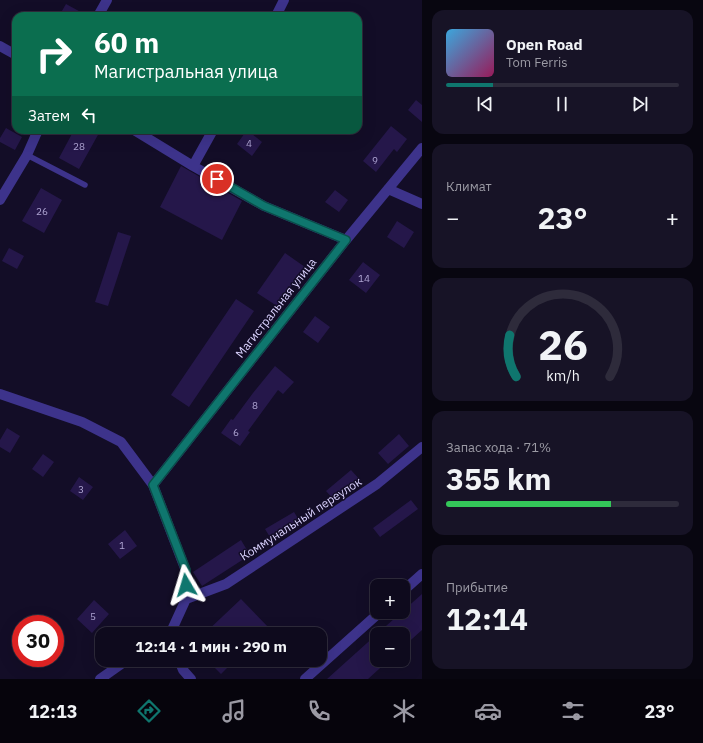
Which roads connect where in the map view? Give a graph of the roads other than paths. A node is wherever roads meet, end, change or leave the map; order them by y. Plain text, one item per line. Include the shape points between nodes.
1 (107, 0) edge
2 (284, 0) edge
3 (100, 12) edge
4 (278, 12) edge
5 (0, 46) edge
6 (12, 53) edge
7 (36, 134) edge
8 (141, 134) edge
9 (211, 134) edge
10 (422, 148) edge
11 (27, 155) junction
12 (193, 166) junction
13 (85, 186) dead end
14 (388, 189) junction
15 (0, 200) edge
16 (422, 204) edge
17 (346, 240) junction
18 (0, 394) edge
19 (422, 447) edge
20 (153, 485) junction
21 (422, 574) edge
22 (410, 585) edge
23 (186, 599) junction
24 (372, 619) edge
25 (173, 627) edge
26 (117, 667) edge
27 (182, 667) edge
28 (100, 679) edge
29 (191, 679) edge
30 (305, 679) edge

1 - 3 street
2 - 4 street
5 - 6 street
7 - 11 street
8 - 12 street
9 - 12 street
10 - 14 street, Магистральная улица
11 - 13 lane
11 - 15 street
12 - 17 street via 264,206
14 - 16 street
14 - 17 street, Магистральная улица
17 - 20 street, Магистральная улица
18 - 20 street via 82,422 120,442
19 - 23 street, Коммунальный переулок via 377,484 226,584
20 - 23 street via 186,570
21 - 22 street
23 - 25 street
24 - 30 street
26 - 28 street
27 - 29 street

